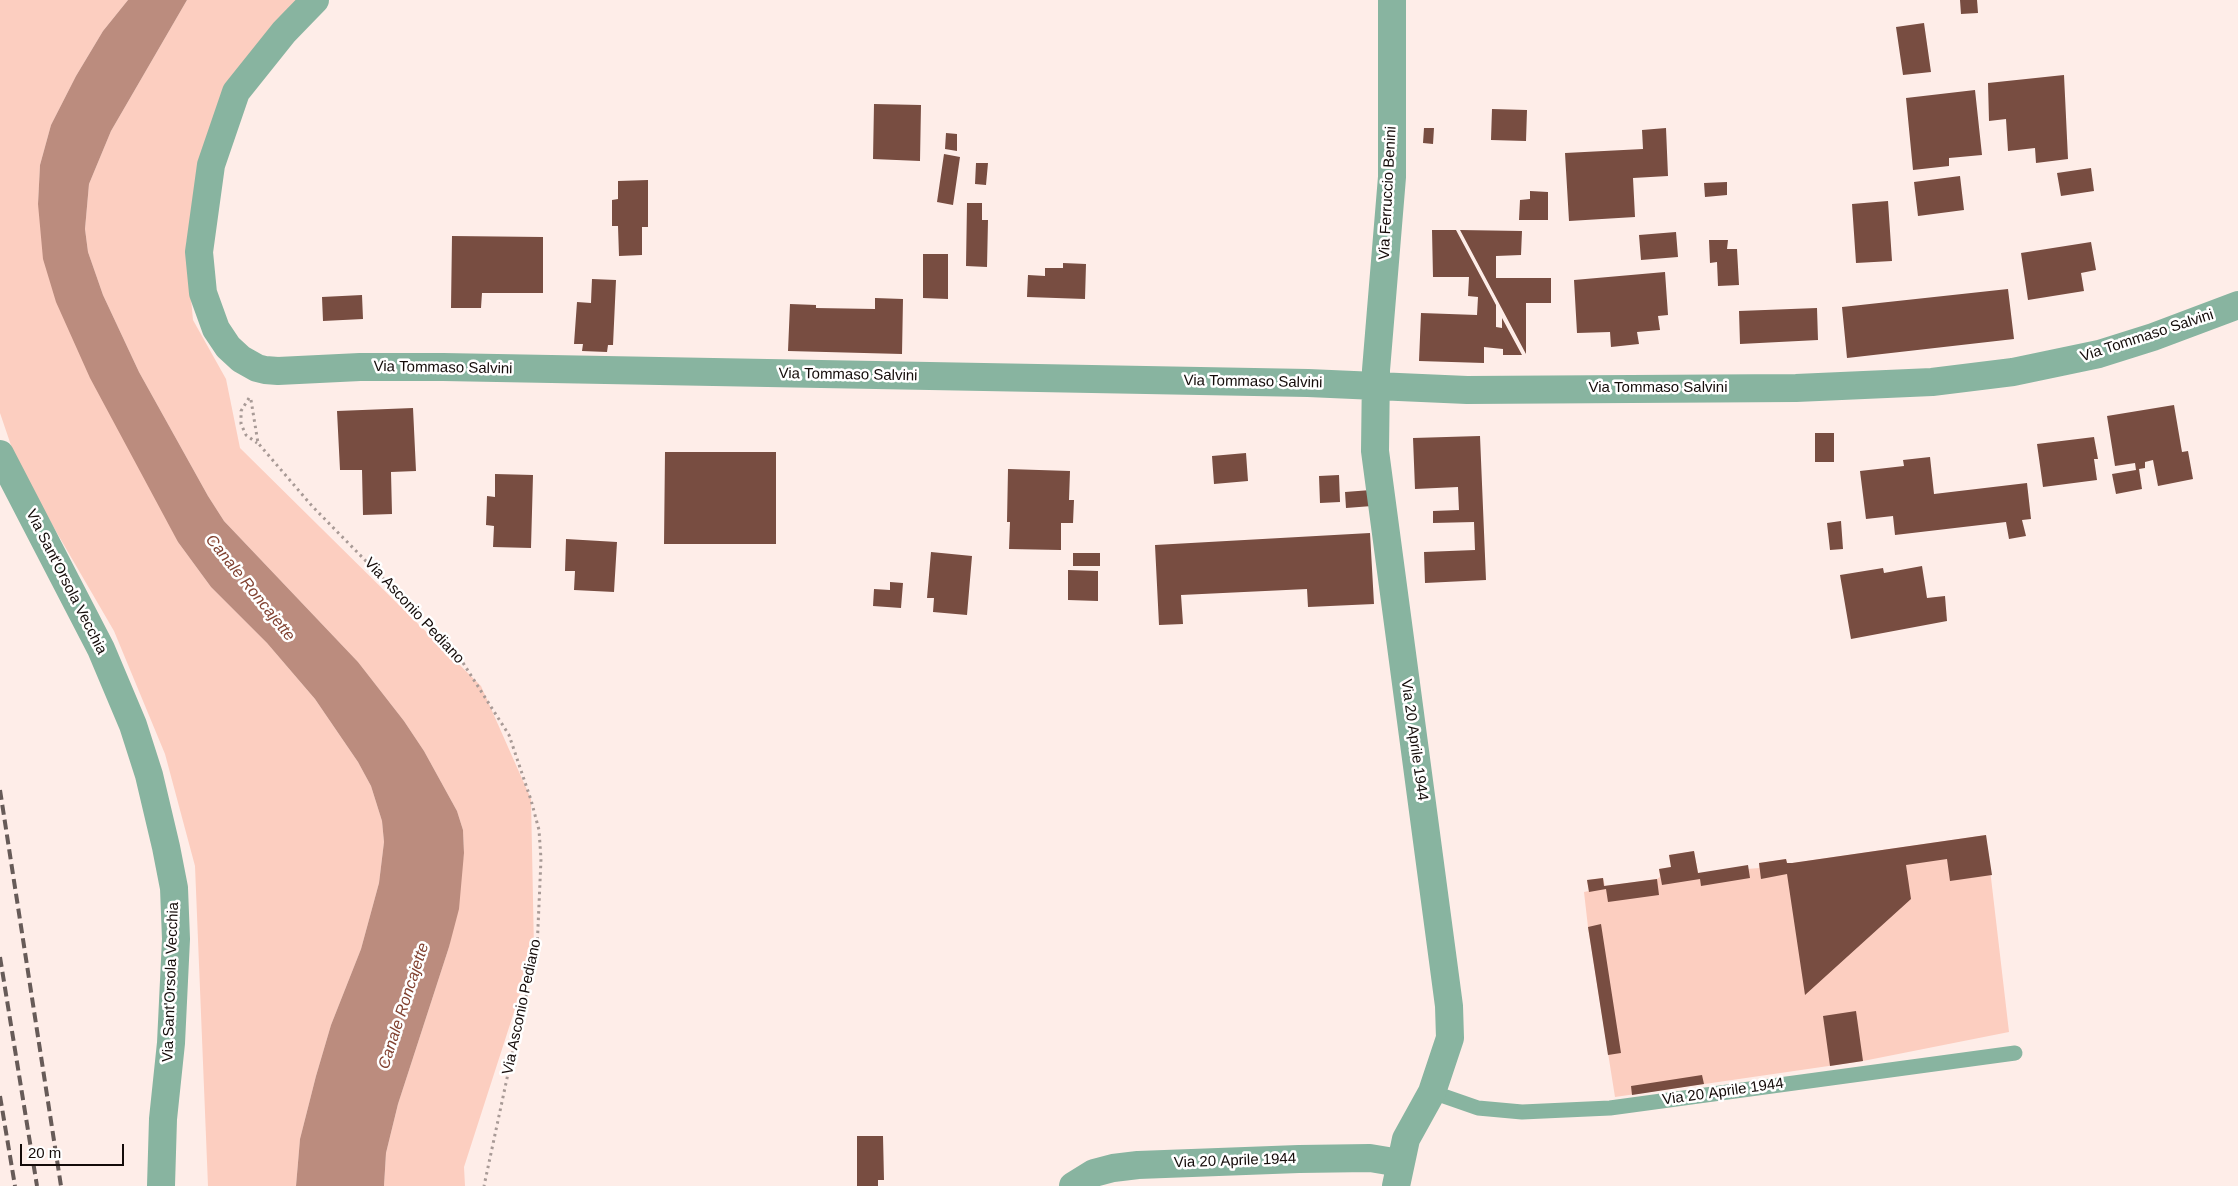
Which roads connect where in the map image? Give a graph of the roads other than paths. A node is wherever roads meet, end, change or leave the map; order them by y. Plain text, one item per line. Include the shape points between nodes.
1 (315, 0) edge
2 (1392, 0) edge
3 (2238, 304) edge
4 (1376, 385) junction
5 (0, 454) edge
6 (2016, 1053) dead end
7 (1432, 1092) junction
8 (1398, 1175) edge
9 (161, 1186) edge
10 (1073, 1186) edge

1 - 4 street, Via Tommaso Salvini via 284,32 236,92 211,165 199,252 203,293 216,329 228,347 257,368 278,372 360,367 443,367
2 - 4 street, Via Ferruccio Benini via 1392,177
3 - 4 street, Via Tommaso Salvini via 2099,354 2013,372 1932,382 1796,388 1477,390
4 - 7 street, Via 20 Aprile 1944 via 1375,451 1449,1006 1450,1038
5 - 9 street, Via Sant'Orsola Vecchia via 101,649 149,775 166,847 174,888 176,939
6 - 7 lane, Via 20 Aprile 1944 via 1610,1108 1522,1112 1478,1108
7 - 8 street, Via 20 Aprile 1944 via 1406,1139
8 - 10 street, Via 20 Aprile 1944 via 1361,1158 1235,1161 1113,1168 1094,1173

